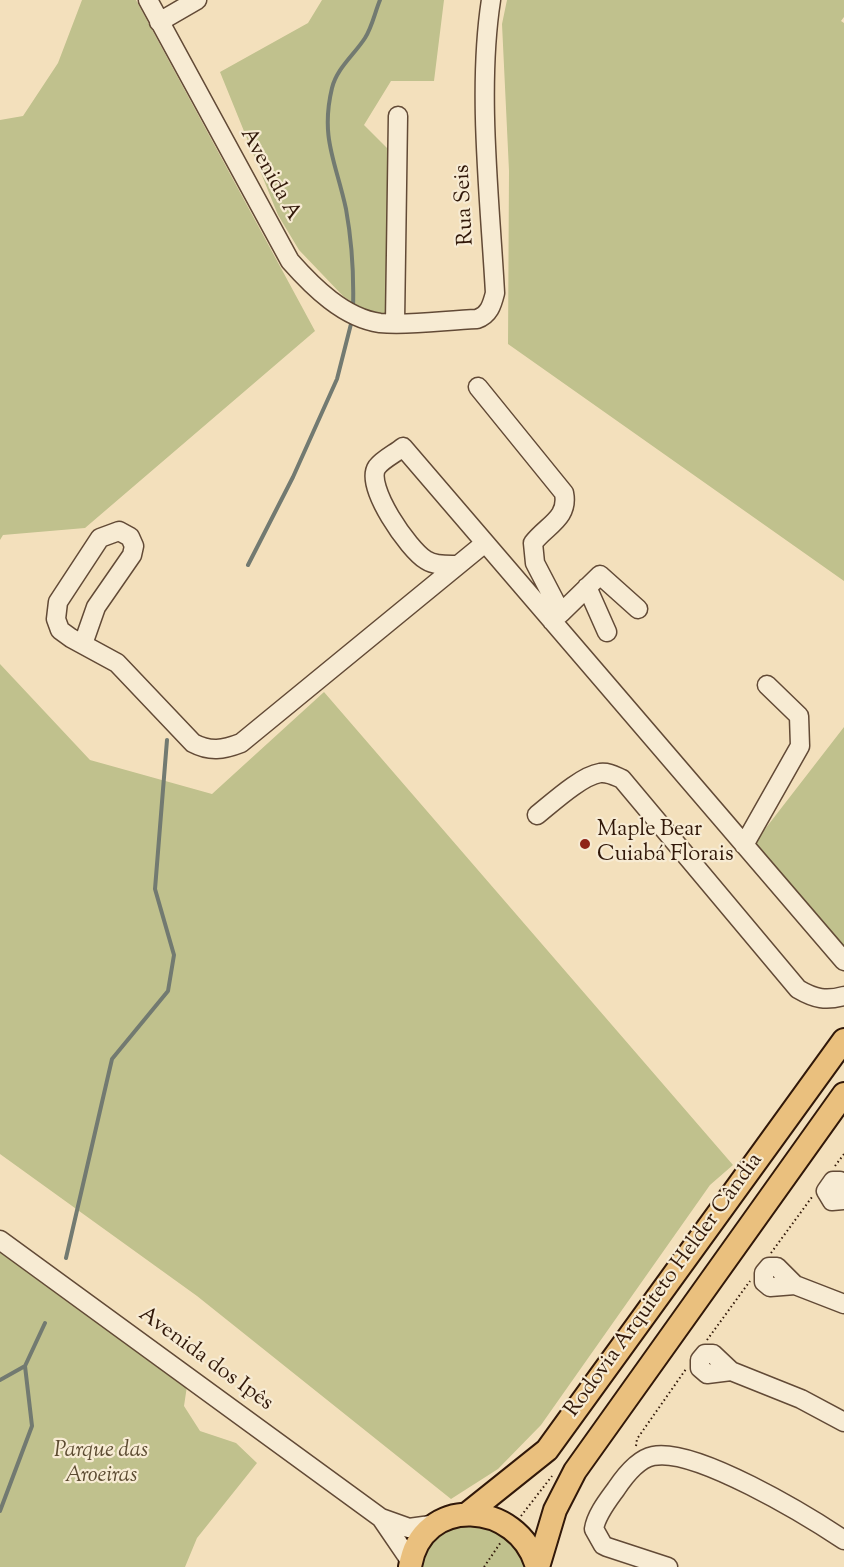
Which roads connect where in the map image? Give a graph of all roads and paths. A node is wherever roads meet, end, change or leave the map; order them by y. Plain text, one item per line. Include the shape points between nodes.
1 (148, 0) edge
2 (197, 0) edge
3 (491, 0) edge
4 (159, 22) junction
5 (398, 116) dead end
6 (395, 322) junction
7 (478, 387) dead end
8 (485, 543) junction
9 (458, 566) junction
10 (587, 587) junction
11 (638, 609) dead end
12 (556, 617) junction
13 (607, 632) dead end
14 (83, 644) junction
15 (767, 685) dead end
16 (537, 815) dead end
17 (744, 845) junction
18 (844, 961) edge
19 (844, 996) edge
20 (844, 1040) edge
21 (844, 1094) edge
22 (844, 1186) edge
23 (844, 1200) edge
24 (0, 1240) edge
25 (795, 1285) dead end
26 (844, 1304) edge
27 (731, 1371) dead end
28 (844, 1422) edge
29 (467, 1514) junction
30 (381, 1518) junction
31 (438, 1524) junction
32 (844, 1540) edge
33 (411, 1565) edge
34 (538, 1567) edge
35 (668, 1567) edge

1 - 4 street, Avenida A
2 - 4 street
3 - 6 street, Rua Seis via 487,24 486,129 495,293 492,305 488,313 477,319
4 - 6 street, Avenida A via 290,261 317,289 350,312 365,319
5 - 6 street
7 - 12 street via 564,493 567,506 533,543 535,563
8 - 9 street
8 - 9 street via 403,447 378,467 375,492 411,546 426,560
8 - 12 street
9 - 14 street via 241,744 225,749 206,749 194,743 117,663
10 - 11 street via 600,575
10 - 12 street
10 - 13 street
12 - 17 street
14 - 14 street via 60,630 56,619 58,602 100,538 119,531 130,537 132,555 96,607
15 - 17 street via 799,716 801,746
16 - 19 street via 598,773 622,779 798,989 815,999
17 - 18 street
20 - 29 main road, Rodovia Arquiteto Helder Cândia via 547,1450
21 - 34 main road, Rodovia Arquiteto Helder Cândia via 575,1471 555,1510
22 - 23 street via 833,1181 825,1191 832,1201
24 - 30 street, Avenida dos Ipês
25 - 26 street
27 - 28 street via 801,1399
29 - 31 main road
29 - 34 main road via 491,1517 512,1528 529,1546
30 - 31 street, Avenida dos Ipês via 409,1528
30 - 33 street, Avenida dos Ipês
31 - 33 main road via 422,1539
32 - 35 street via 733,1479 674,1456 653,1456 638,1464 622,1481 594,1529 607,1548

